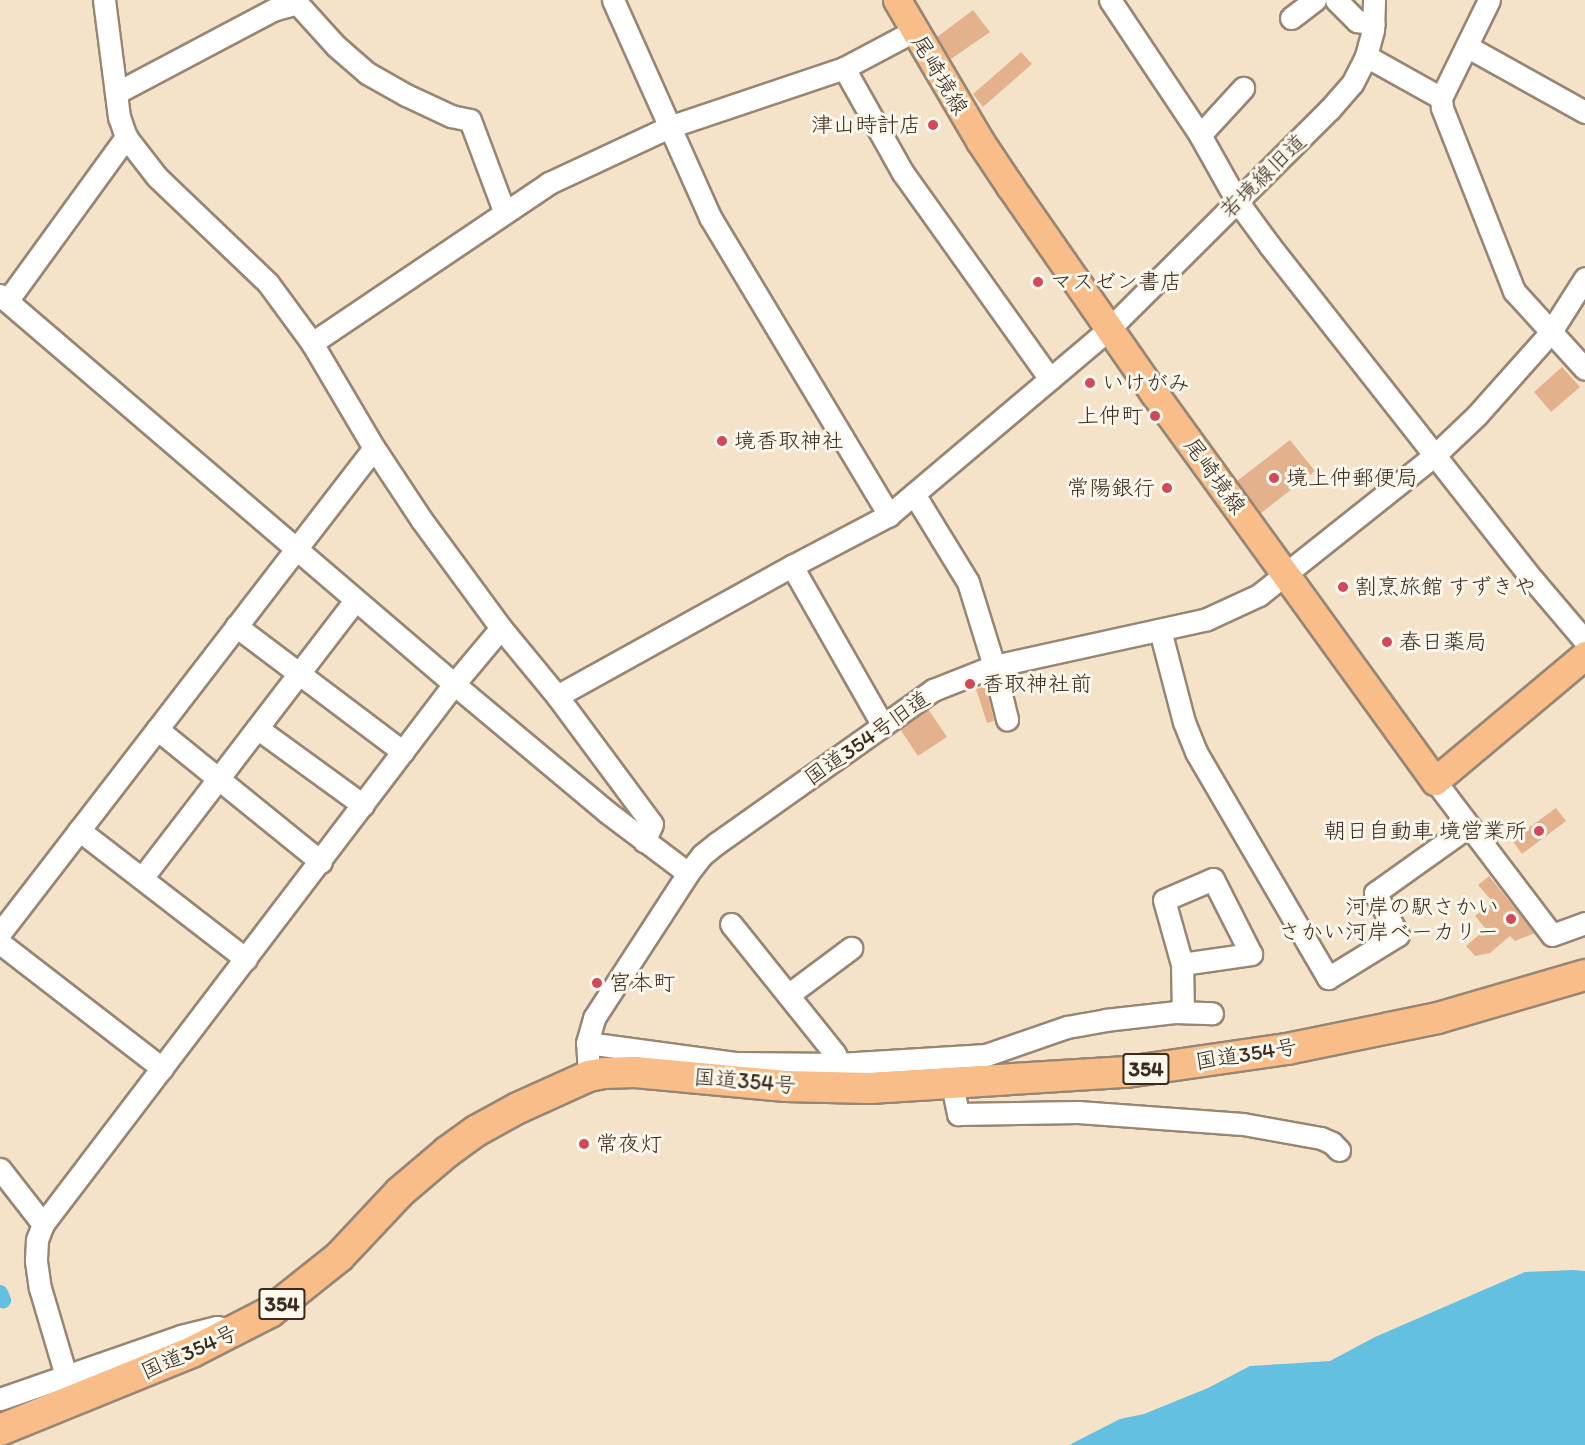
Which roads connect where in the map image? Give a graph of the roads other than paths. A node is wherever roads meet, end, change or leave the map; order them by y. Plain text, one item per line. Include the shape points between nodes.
1 (105, 0) edge
2 (613, 0) edge
3 (897, 0) edge
4 (1315, 0) edge
5 (1336, 0) edge
6 (1374, 0) edge
7 (1490, 0) edge
8 (1112, 1) edge
9 (1291, 18) dead end
10 (1374, 24) junction
11 (914, 31) junction
12 (1468, 46) junction
13 (1366, 56) junction
14 (844, 68) junction
15 (1243, 88) dead end
16 (116, 93) junction
17 (1441, 98) junction
18 (1585, 112) edge
19 (669, 127) junction
20 (1200, 135) junction
21 (126, 137) junction
22 (1237, 201) junction
23 (504, 211) junction
24 (1585, 278) edge
25 (4, 298) edge
26 (1109, 329) junction
27 (1550, 333) junction
28 (312, 343) junction
29 (1585, 369) edge
30 (1050, 379) junction
31 (374, 448) junction
32 (1434, 456) junction
33 (914, 494) junction
34 (889, 514) junction
35 (296, 549) junction
36 (792, 566) junction
37 (1286, 574) junction
38 (355, 600) junction
39 (236, 626) junction
40 (501, 628) junction
41 (1160, 630) junction
42 (1585, 640) edge
43 (1585, 655) edge
44 (994, 666) junction
45 (299, 674) junction
46 (454, 684) junction
47 (556, 696) junction
48 (1007, 719) dead end
49 (882, 724) junction
50 (257, 728) junction
51 (157, 729) junction
52 (403, 752) junction
53 (218, 779) junction
54 (1435, 781) junction
55 (363, 805) junction
56 (1469, 826) junction
57 (79, 830) junction
58 (644, 841) junction
59 (321, 862) junction
60 (688, 873) junction
61 (142, 878) junction
62 (1585, 923) edge
63 (731, 924) dead end
64 (0, 933) edge
65 (0, 943) edge
66 (851, 948) dead end
67 (246, 959) junction
68 (1182, 964) junction
69 (1585, 975) edge
70 (788, 996) junction
71 (1183, 1012) junction
72 (1212, 1013) dead end
73 (587, 1043) junction
74 (840, 1064) junction
75 (162, 1068) junction
76 (589, 1076) junction
77 (952, 1085) junction
78 (1339, 1150) dead end
79 (0, 1168) edge
80 (43, 1224) junction
81 (238, 1331) junction
82 (66, 1376) junction
83 (0, 1400) edge
84 (0, 1430) edge

1 - 16 street
2 - 19 street
3 - 11 main road, 尾崎境線
4 - 9 street
5 - 10 street via 1357,21
6 - 10 street, 若境線旧道
7 - 12 street
8 - 20 street
10 - 13 street, 若境線旧道
11 - 14 street
11 - 26 main road, 尾崎境線 via 980,141
12 - 17 street
12 - 18 street
13 - 17 street
13 - 22 street, 若境線旧道 via 1352,84 1329,110
14 - 19 street
14 - 30 street via 903,173
15 - 20 street
16 - 21 street
16 - 23 street via 273,10 297,3 367,73 406,96 470,120
17 - 27 street via 1508,280
19 - 23 street via 549,183
19 - 34 street via 710,217
20 - 22 street
21 - 25 street
21 - 28 street via 158,177 268,284
22 - 26 street, 若境線旧道
22 - 32 street
23 - 28 street
24 - 27 street, 国道354号旧道
25 - 35 street
26 - 30 street, 若境線旧道
26 - 37 main road, 尾崎境線
27 - 29 street
27 - 32 street, 国道354号旧道 via 1509,382
28 - 31 street
30 - 33 street, 若境線旧道
31 - 35 street
31 - 40 street
32 - 37 street, 国道354号旧道
32 - 42 street
33 - 34 street, 若境線旧道
33 - 44 street via 968,582
34 - 36 street, 若境線旧道
35 - 38 street
35 - 39 street
36 - 47 street, 若境線旧道
36 - 49 street
37 - 41 street, 国道354号旧道 via 1228,612
37 - 54 main road, 尾崎境線
38 - 45 street
38 - 46 street
39 - 45 street
39 - 51 street
40 - 46 street
40 - 47 street
41 - 44 street, 国道354号旧道
41 - 56 street via 1184,722 1196,752 1328,978 1398,935 1376,893
43 - 54 main road
44 - 48 street
44 - 49 street, 国道354号旧道 via 933,690
45 - 50 street
45 - 52 street
46 - 52 street
46 - 58 street
47 - 58 street via 652,824
49 - 60 street, 国道354号旧道 via 717,843
50 - 53 street
50 - 55 street
51 - 53 street
51 - 57 street
52 - 55 street
53 - 59 street
53 - 61 street
54 - 56 street
55 - 59 street
56 - 62 street via 1552,935
57 - 61 street
57 - 64 street
58 - 60 street
59 - 67 street
60 - 73 street, 国道354号旧道 via 594,1018
61 - 67 street
63 - 70 street
65 - 75 street
66 - 70 street
67 - 75 street
68 - 68 street via 1164,900 1213,879 1251,954
68 - 71 street
69 - 77 highway, 国道354号 / 354 via 1438,1018 1287,1048 1127,1072
70 - 74 street
71 - 72 street
71 - 74 street via 1067,1027 986,1055
73 - 74 street via 735,1063
73 - 76 street, 国道354号旧道
75 - 80 street
76 - 77 highway, 国道354号 / 354 via 629,1071 835,1088
76 - 81 highway, 国道354号 / 354 via 518,1108 447,1152 400,1192 303,1289
77 - 78 street via 958,1114 1077,1112 1243,1124 1321,1138
79 - 80 street
80 - 82 street via 36,1261 40,1288
81 - 82 street via 217,1327 181,1336
81 - 84 highway, 国道354号 / 354
82 - 83 street

